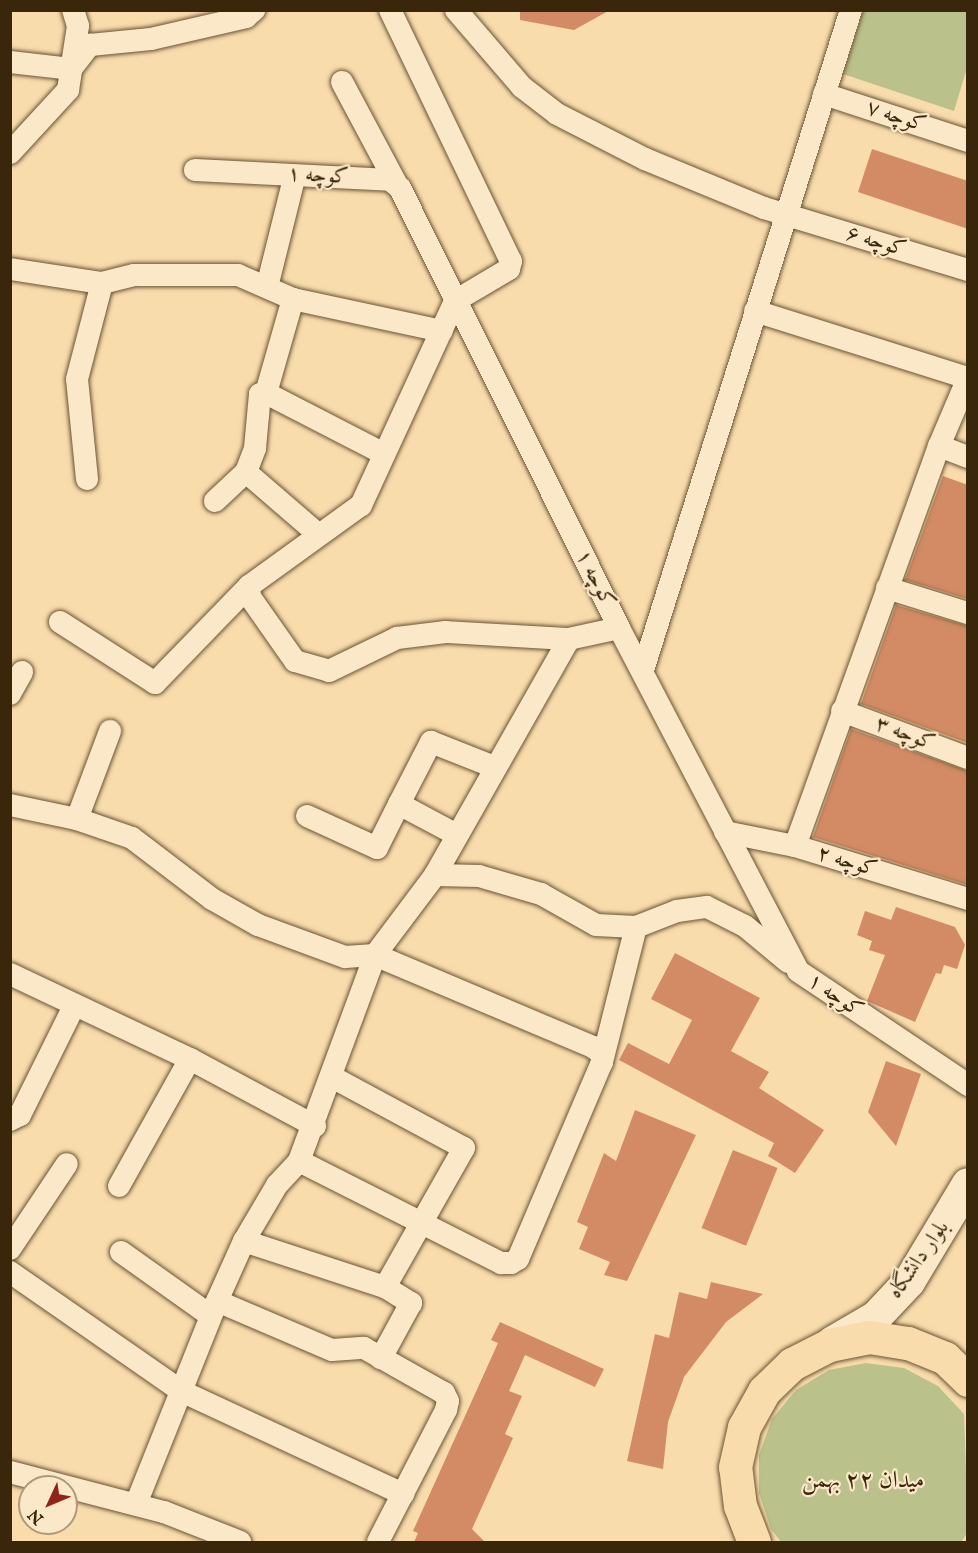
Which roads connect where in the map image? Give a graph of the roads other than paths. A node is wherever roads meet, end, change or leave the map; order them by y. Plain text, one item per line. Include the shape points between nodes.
1 (73, 10) edge
2 (254, 10) edge
3 (390, 10) edge
4 (456, 10) edge
5 (850, 10) edge
6 (10, 62) edge
7 (71, 69) junction
8 (342, 82) dead end
9 (824, 94) junction
10 (968, 141) edge
11 (10, 153) edge
12 (195, 170) dead end
13 (295, 175) junction
14 (396, 183) junction
15 (784, 213) junction
16 (10, 269) edge
17 (968, 270) edge
18 (102, 283) junction
19 (267, 287) junction
20 (293, 299) junction
21 (456, 302) junction
22 (755, 311) junction
23 (442, 331) junction
24 (968, 378) edge
25 (266, 393) junction
26 (939, 446) junction
27 (384, 454) junction
28 (968, 457) edge
29 (246, 472) junction
30 (87, 479) dead end
31 (215, 501) dead end
32 (319, 535) junction
33 (249, 586) junction
34 (887, 588) junction
35 (968, 613) edge
36 (60, 622) dead end
37 (619, 628) junction
38 (569, 639) junction
39 (643, 670) junction
40 (22, 672) dead end
41 (10, 694) edge
42 (842, 711) junction
43 (110, 731) dead end
44 (968, 758) edge
45 (494, 767) junction
46 (399, 804) junction
47 (10, 805) edge
48 (307, 816) dead end
49 (77, 819) junction
50 (725, 832) junction
51 (457, 835) junction
52 (795, 846) junction
53 (435, 875) junction
54 (968, 899) edge
55 (636, 927) junction
56 (375, 955) junction
57 (798, 971) junction
58 (10, 974) edge
59 (74, 1006) junction
60 (190, 1059) junction
61 (602, 1062) junction
62 (332, 1077) junction
63 (968, 1085) edge
64 (10, 1120) edge
65 (315, 1126) junction
66 (299, 1161) junction
67 (67, 1164) dead end
68 (968, 1184) edge
69 (119, 1186) dead end
70 (420, 1222) junction
71 (244, 1241) junction
72 (10, 1249) edge
73 (121, 1252) dead end
74 (10, 1272) edge
75 (385, 1287) junction
76 (214, 1309) junction
77 (829, 1345) junction
78 (381, 1358) junction
79 (968, 1380) edge
80 (181, 1391) junction
81 (10, 1472) edge
82 (403, 1494) junction
83 (136, 1504) junction
84 (240, 1542) edge
85 (378, 1542) edge
86 (753, 1542) edge

1 - 7 street via 78,26
2 - 7 street via 246,17 151,39 90,45
3 - 21 street via 510,256 508,269
4 - 15 street, کوچه ۶ via 522,87 557,114 645,159
5 - 9 street
6 - 7 street
7 - 11 street via 68,90
8 - 14 street
9 - 10 street, کوچه ۷
9 - 15 street
12 - 13 street, کوچه ۱
13 - 14 street, کوچه ۱
13 - 19 street
14 - 21 street, کوچه ۱
15 - 17 street, کوچه ۶
15 - 22 street
16 - 18 street
18 - 19 street via 134,275 238,275
18 - 30 street via 77,379
19 - 20 street
20 - 23 street
20 - 25 street
21 - 23 street
21 - 37 street, کوچه ۱
22 - 24 street
22 - 39 street
23 - 27 street
24 - 26 street
25 - 27 street
25 - 29 street via 257,399 255,448
26 - 28 street
26 - 34 street
27 - 32 street via 361,505
29 - 31 street
29 - 32 street
32 - 33 street
33 - 36 street via 155,683
33 - 38 street via 250,597 295,661 329,671 407,637 457,632
34 - 35 street
34 - 42 street
37 - 38 street
37 - 39 street, کوچه ۱
38 - 45 street
39 - 50 street, کوچه ۱
40 - 41 street
42 - 44 street, کوچه ۳
42 - 52 street
43 - 49 street
45 - 46 street via 431,742
45 - 51 street
46 - 48 street via 377,848
46 - 51 street
47 - 49 street
49 - 56 street via 132,838 212,899 258,925 345,957
50 - 52 street, کوچه ۲
50 - 57 street, کوچه ۱
51 - 53 street
52 - 54 street, کوچه ۲
53 - 55 street via 480,876 541,894 596,925
53 - 56 street
55 - 57 street via 677,911 707,907 746,926
55 - 61 street
56 - 61 street via 593,1047 602,1054
56 - 62 street
57 - 63 street, کوچه ۱
58 - 59 street
59 - 60 street
59 - 64 street via 20,1115
60 - 65 street
60 - 69 street
61 - 70 street via 518,1259 501,1263
62 - 65 street
62 - 70 street via 464,1148
65 - 66 street
66 - 70 street
66 - 71 street via 277,1185
67 - 72 street
68 - 77 main road, بلوار دانشگاه via 909,1282 876,1317
70 - 75 street
71 - 75 street
71 - 76 street
73 - 76 street
74 - 80 street
75 - 78 street via 411,1303
76 - 78 street via 332,1350 363,1348
76 - 80 street
77 - 79 main road via 869,1337 908,1343 945,1358
77 - 86 main road via 785,1371 765,1391 744,1427 735,1467 740,1506
78 - 82 street via 444,1393 448,1401
80 - 82 street
80 - 83 street
81 - 83 street
82 - 85 street
83 - 84 street

